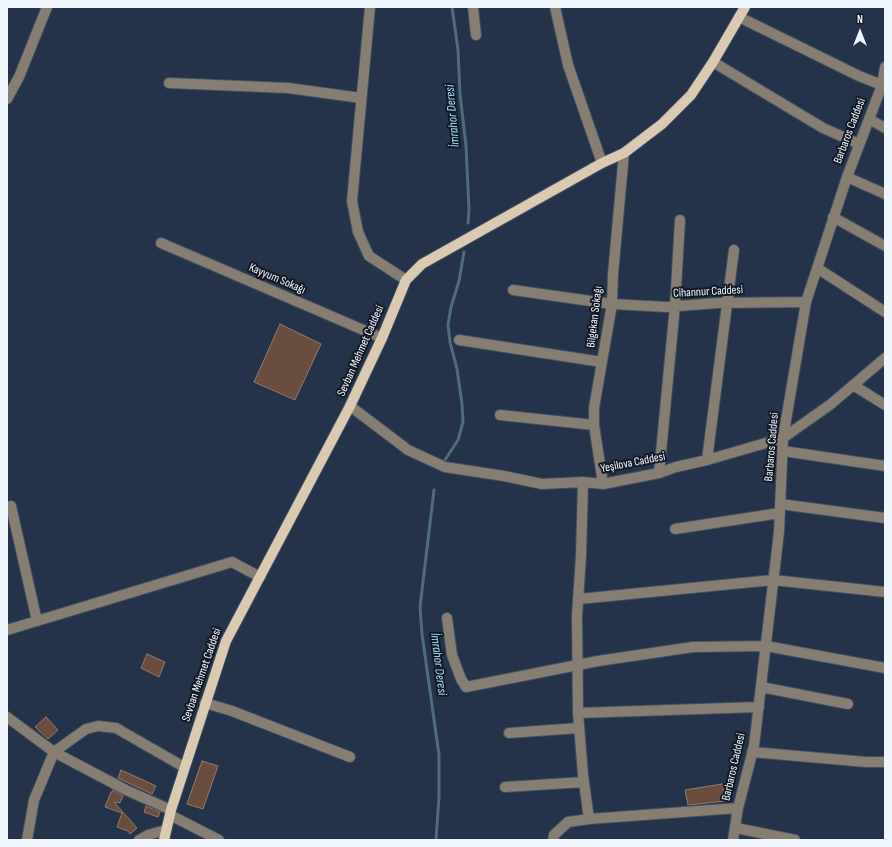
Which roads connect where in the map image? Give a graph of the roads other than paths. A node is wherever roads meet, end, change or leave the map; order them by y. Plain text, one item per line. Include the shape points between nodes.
1 (47, 7) edge
2 (370, 7) edge
3 (473, 7) edge
4 (555, 7) edge
5 (745, 7) edge
6 (739, 17) junction
7 (476, 35) dead end
8 (714, 62) junction
9 (885, 67) edge
10 (169, 83) dead end
11 (882, 85) junction
12 (361, 98) junction
13 (7, 99) edge
14 (869, 119) junction
15 (885, 128) edge
16 (859, 144) junction
17 (624, 153) junction
18 (602, 163) junction
19 (847, 177) junction
20 (885, 194) edge
21 (834, 217) junction
22 (680, 220) dead end
23 (161, 244) dead end
24 (885, 246) edge
25 (734, 250) dead end
26 (817, 268) junction
27 (406, 280) junction
28 (513, 290) dead end
29 (806, 302) junction
30 (728, 303) junction
31 (612, 304) junction
32 (675, 306) junction
33 (885, 312) edge
34 (382, 338) junction
35 (459, 340) dead end
36 (885, 358) edge
37 (602, 362) junction
38 (853, 385) junction
39 (885, 405) edge
40 (350, 406) junction
41 (500, 415) dead end
42 (594, 425) junction
43 (783, 438) junction
44 (783, 451) junction
45 (707, 460) junction
46 (885, 466) edge
47 (659, 473) junction
48 (583, 482) junction
49 (603, 484) junction
50 (11, 506) dead end
51 (780, 508) junction
52 (885, 518) edge
53 (675, 529) dead end
54 (260, 577) junction
55 (774, 580) junction
56 (885, 592) edge
57 (579, 599) junction
58 (447, 618) dead end
59 (37, 621) junction
60 (7, 630) edge
61 (766, 646) junction
62 (578, 665) junction
63 (885, 668) edge
64 (761, 687) junction
65 (205, 703) junction
66 (848, 704) dead end
67 (758, 707) junction
68 (578, 713) junction
69 (7, 717) edge
70 (579, 728) junction
71 (509, 733) dead end
72 (54, 752) junction
73 (752, 752) junction
74 (350, 757) dead end
75 (885, 762) edge
76 (184, 767) junction
77 (584, 782) junction
78 (505, 787) dead end
79 (738, 808) junction
80 (170, 813) junction
81 (589, 819) junction
82 (736, 828) junction
83 (165, 835) edge
84 (27, 840) edge
85 (139, 840) edge
86 (219, 840) edge
87 (553, 840) edge
88 (733, 840) edge
89 (795, 840) edge

1 - 13 street via 19,77
2 - 12 street
3 - 7 street
4 - 18 street via 568,65
5 - 6 main road, Sevban Mehmet Caddesi
6 - 8 main road, Sevban Mehmet Caddesi
6 - 11 street
8 - 16 street via 823,128
8 - 17 main road, Sevban Mehmet Caddesi via 690,95 662,124
9 - 11 street, Barbaros Caddesi
10 - 12 street via 288,88
11 - 14 street, Barbaros Caddesi
12 - 27 street via 352,202 358,232 369,256
14 - 15 street
14 - 16 street, Barbaros Caddesi
16 - 19 street, Barbaros Caddesi
17 - 18 main road, Sevban Mehmet Caddesi
17 - 31 street, Bilgekan Sokağı
18 - 27 main road, Sevban Mehmet Caddesi via 433,257
19 - 20 street
19 - 21 street, Barbaros Caddesi
21 - 24 street
21 - 26 street, Barbaros Caddesi
22 - 32 street
23 - 34 street, Kayyum Sokağı
25 - 30 street
26 - 29 street, Barbaros Caddesi
26 - 33 street
27 - 34 main road, Sevban Mehmet Caddesi
28 - 31 street, Cihannur Caddesi
29 - 30 street, Cihannur Caddesi
29 - 43 street, Barbaros Caddesi
30 - 32 street, Cihannur Caddesi
30 - 45 street
31 - 32 street, Cihannur Caddesi
31 - 37 street, Bilgekan Sokağı
32 - 47 street
34 - 40 main road, Sevban Mehmet Caddesi
35 - 37 street
36 - 38 street, Yeşilova Caddesi
37 - 42 street, Bilgekan Sokağı via 594,408
38 - 39 street
38 - 43 street, Yeşilova Caddesi
40 - 48 street, Yeşilova Caddesi via 408,450 445,467 542,484
40 - 54 main road, Sevban Mehmet Caddesi
41 - 42 street
42 - 49 street, Bilgekan Sokağı
43 - 44 street, Barbaros Caddesi
43 - 45 street, Yeşilova Caddesi
44 - 46 street
44 - 51 street, Barbaros Caddesi
45 - 47 street, Yeşilova Caddesi
47 - 49 street, Yeşilova Caddesi
48 - 49 street, Yeşilova Caddesi
48 - 57 street
50 - 59 street
51 - 52 street
51 - 53 street
51 - 55 street, Barbaros Caddesi
54 - 59 street via 232,562
54 - 65 main road, Sevban Mehmet Caddesi via 226,641
55 - 56 street
55 - 57 street
55 - 61 street, Barbaros Caddesi
57 - 62 street
58 - 62 street via 452,655 466,687
59 - 60 street
61 - 62 street via 693,647
61 - 63 street
61 - 64 street, Barbaros Caddesi
62 - 68 street
64 - 66 street
64 - 67 street, Barbaros Caddesi
65 - 74 street via 232,710
65 - 76 main road, Sevban Mehmet Caddesi
67 - 68 street
67 - 73 street, Barbaros Caddesi
68 - 70 street
69 - 72 street
70 - 71 street
70 - 77 street
72 - 76 street via 86,729 110,726
72 - 80 street
72 - 84 street via 34,800
73 - 75 street
73 - 79 street, Barbaros Caddesi
76 - 80 main road, Sevban Mehmet Caddesi
77 - 78 street
77 - 81 street
79 - 81 street
79 - 82 street, Barbaros Caddesi
80 - 83 main road, Sevban Mehmet Caddesi
80 - 86 street
81 - 87 street via 568,822 554,835
82 - 88 street, Barbaros Caddesi
82 - 89 street
83 - 85 street via 148,835

